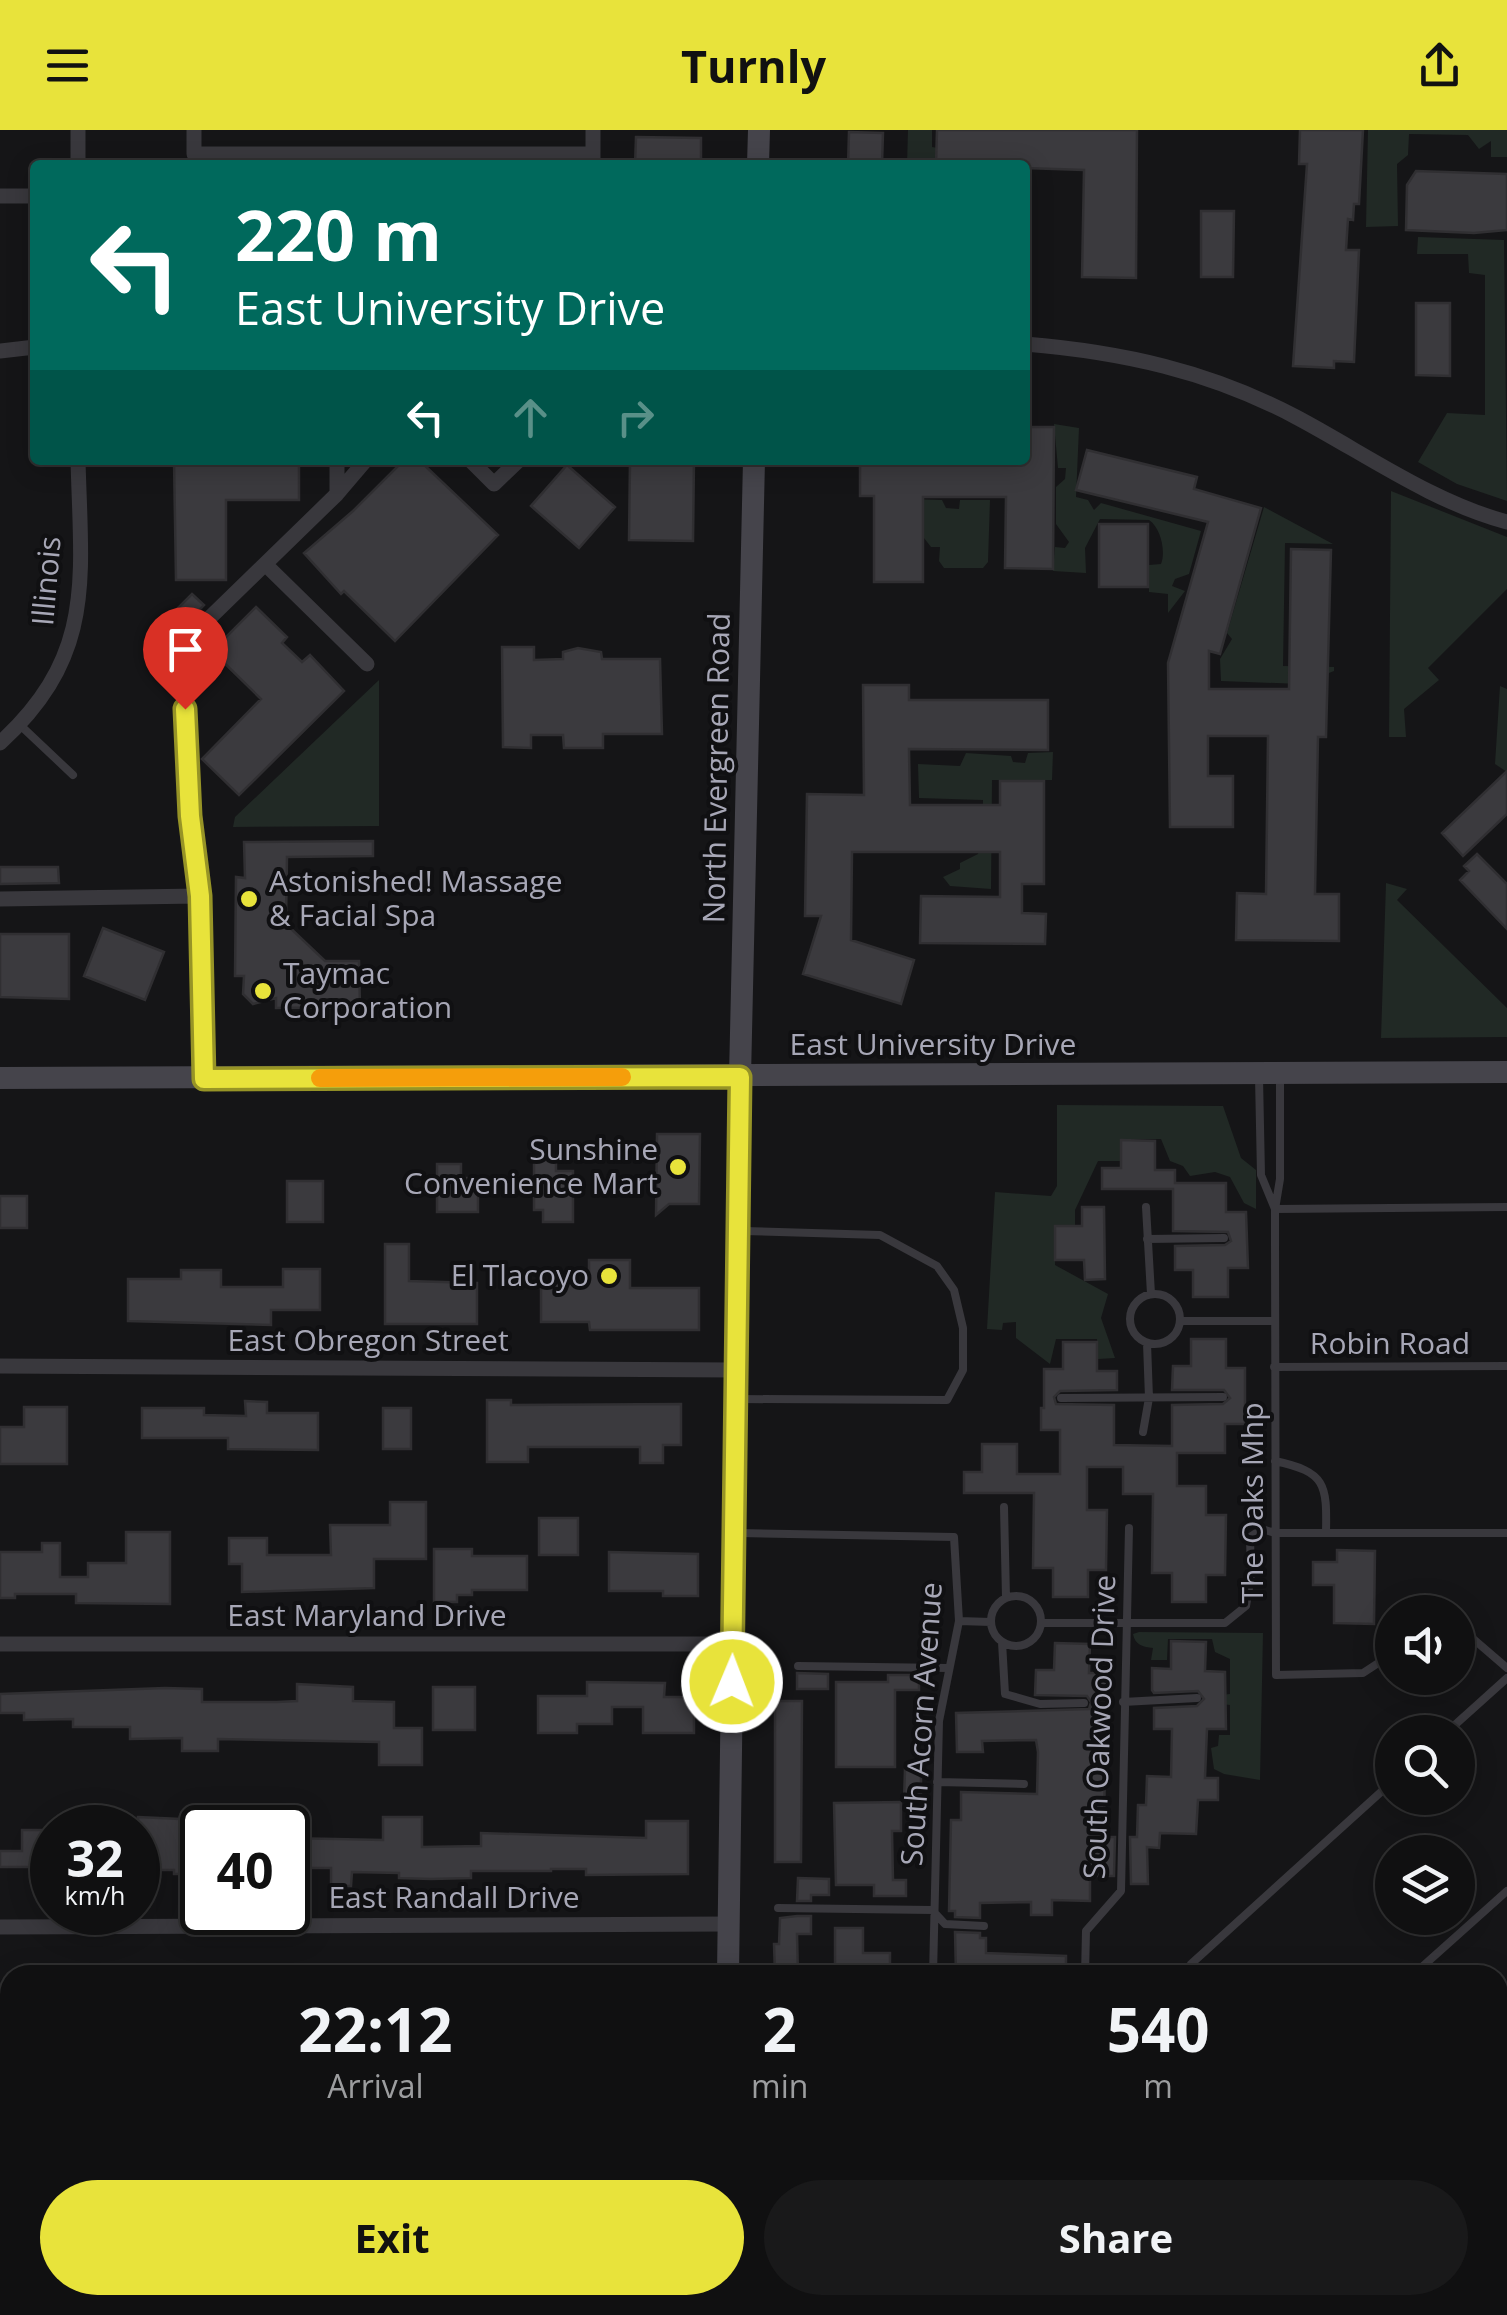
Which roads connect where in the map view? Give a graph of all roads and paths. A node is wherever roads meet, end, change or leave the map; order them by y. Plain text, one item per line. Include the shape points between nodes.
1 (78, 130) edge
2 (194, 130) edge
3 (593, 130) edge
4 (758, 130) edge
5 (334, 159) edge
6 (78, 160) edge
7 (593, 160) edge
8 (758, 160) edge
9 (0, 196) edge
10 (30, 196) edge
11 (1030, 344) edge
12 (30, 348) edge
13 (0, 351) edge
14 (78, 465) edge
15 (337, 465) edge
16 (362, 465) edge
17 (475, 465) edge
18 (514, 465) edge
19 (754, 465) edge
20 (338, 494) junction
21 (1507, 522) edge
22 (266, 565) junction
23 (367, 664) dead end
24 (20, 725) junction
25 (0, 744) edge
26 (74, 775) dead end
27 (200, 896) junction
28 (0, 898) edge
29 (1507, 1072) edge
30 (1270, 1073) junction
31 (740, 1077) junction
32 (0, 1078) edge
33 (204, 1079) junction
34 (1146, 1207) dead end
35 (1507, 1208) edge
36 (1275, 1209) junction
37 (739, 1231) junction
38 (1224, 1238) dead end
39 (1147, 1240) junction
40 (1151, 1294) junction
41 (1274, 1320) junction
42 (1180, 1321) junction
43 (1147, 1343) junction
44 (0, 1366) edge
45 (1507, 1366) edge
46 (1274, 1367) junction
47 (735, 1370) junction
48 (1223, 1396) dead end
49 (1061, 1398) dead end
50 (1149, 1398) junction
51 (737, 1399) junction
52 (1143, 1432) dead end
53 (1275, 1462) junction
54 (1004, 1507) dead end
55 (1129, 1528) dead end
56 (733, 1532) junction
57 (1275, 1533) junction
58 (1326, 1533) junction
59 (1507, 1533) edge
60 (1006, 1598) junction
61 (959, 1622) junction
62 (991, 1622) junction
63 (1124, 1622) junction
64 (1042, 1623) junction
65 (1475, 1640) edge
66 (1002, 1642) junction
67 (0, 1644) edge
68 (733, 1644) junction
69 (1375, 1665) edge
70 (798, 1666) dead end
71 (948, 1668) junction
72 (1507, 1668) edge
73 (1507, 1678) edge
74 (1197, 1698) dead end
75 (1123, 1702) junction
76 (1084, 1703) dead end
77 (1466, 1715) edge
78 (936, 1782) junction
79 (1024, 1784) dead end
80 (1375, 1797) edge
81 (1507, 1891) edge
82 (778, 1908) dead end
83 (932, 1910) junction
84 (728, 1924) junction
85 (984, 1926) dead end
86 (0, 1927) edge
87 (728, 1965) edge
88 (933, 1965) edge
89 (1085, 1965) edge
90 (1191, 1965) edge
91 (1424, 1965) edge

1 - 6 street
2 - 5 street via 194,154
3 - 7 street
4 - 8 street
5 - 7 street
9 - 10 street
11 - 21 street via 1115,353 1198,376 1278,408
12 - 13 street
14 - 24 street, Illinois via 74,632 58,674
15 - 20 street
16 - 20 street
17 - 18 street via 494,484
19 - 31 street, North Evergreen Road
20 - 22 street
22 - 23 street
22 - 27 street via 189,638 183,674
24 - 25 street, Illinois
24 - 26 lane
27 - 28 street
27 - 33 street
29 - 30 street, East University Drive
30 - 31 street, East University Drive
30 - 36 lane, The Oaks Mhp via 1280,1179
30 - 36 lane, The Oaks Mhp via 1261,1174
31 - 33 street, East University Drive
31 - 37 street, North Evergreen Road
32 - 33 street, East University Drive
34 - 39 lane
35 - 36 lane
36 - 41 lane, The Oaks Mhp
37 - 47 street, North Evergreen Road
37 - 51 lane via 880,1235 936,1266 954,1290 964,1328 964,1370 947,1400
38 - 39 lane
39 - 40 lane
40 - 42 lane via 1174,1302
40 - 43 lane via 1136,1302 1130,1317 1134,1333
41 - 42 lane
41 - 46 lane, The Oaks Mhp
42 - 43 lane via 1171,1339
43 - 50 lane
44 - 47 street, East Obregon Street
45 - 46 lane, Robin Road
46 - 53 lane, The Oaks Mhp
47 - 51 street, North Evergreen Road
48 - 50 lane
49 - 50 lane
50 - 52 lane
51 - 56 street, North Evergreen Road
53 - 57 lane, The Oaks Mhp
53 - 58 lane via 1316,1475 1325,1487
54 - 60 lane
55 - 63 lane, South Oakwood Drive
56 - 61 lane, South Acorn Avenue via 954,1537
56 - 68 street, North Evergreen Road
57 - 58 lane
57 - 63 lane via 1262,1528 1250,1537 1246,1606 1225,1623
57 - 69 lane, The Oaks Mhp via 1276,1675 1363,1673
58 - 59 lane
60 - 62 lane
60 - 64 lane via 1028,1598
61 - 62 lane
61 - 71 lane, South Acorn Avenue
62 - 66 lane
63 - 64 lane
63 - 75 lane, South Oakwood Drive
64 - 66 lane via 1024,1645
65 - 72 lane
66 - 76 lane via 1005,1694 1040,1704
67 - 68 street, East Maryland Drive
68 - 84 street, North Evergreen Road
70 - 71 lane
71 - 78 lane, South Acorn Avenue
73 - 77 lane
74 - 75 lane
75 - 89 lane, South Oakwood Drive via 1121,1891 1086,1931
78 - 79 lane
78 - 83 lane, South Acorn Avenue
80 - 90 lane
81 - 91 lane
82 - 83 lane
83 - 85 lane via 945,1924
83 - 88 lane, South Acorn Avenue
84 - 86 street, East Randall Drive
84 - 87 street, North Evergreen Road

